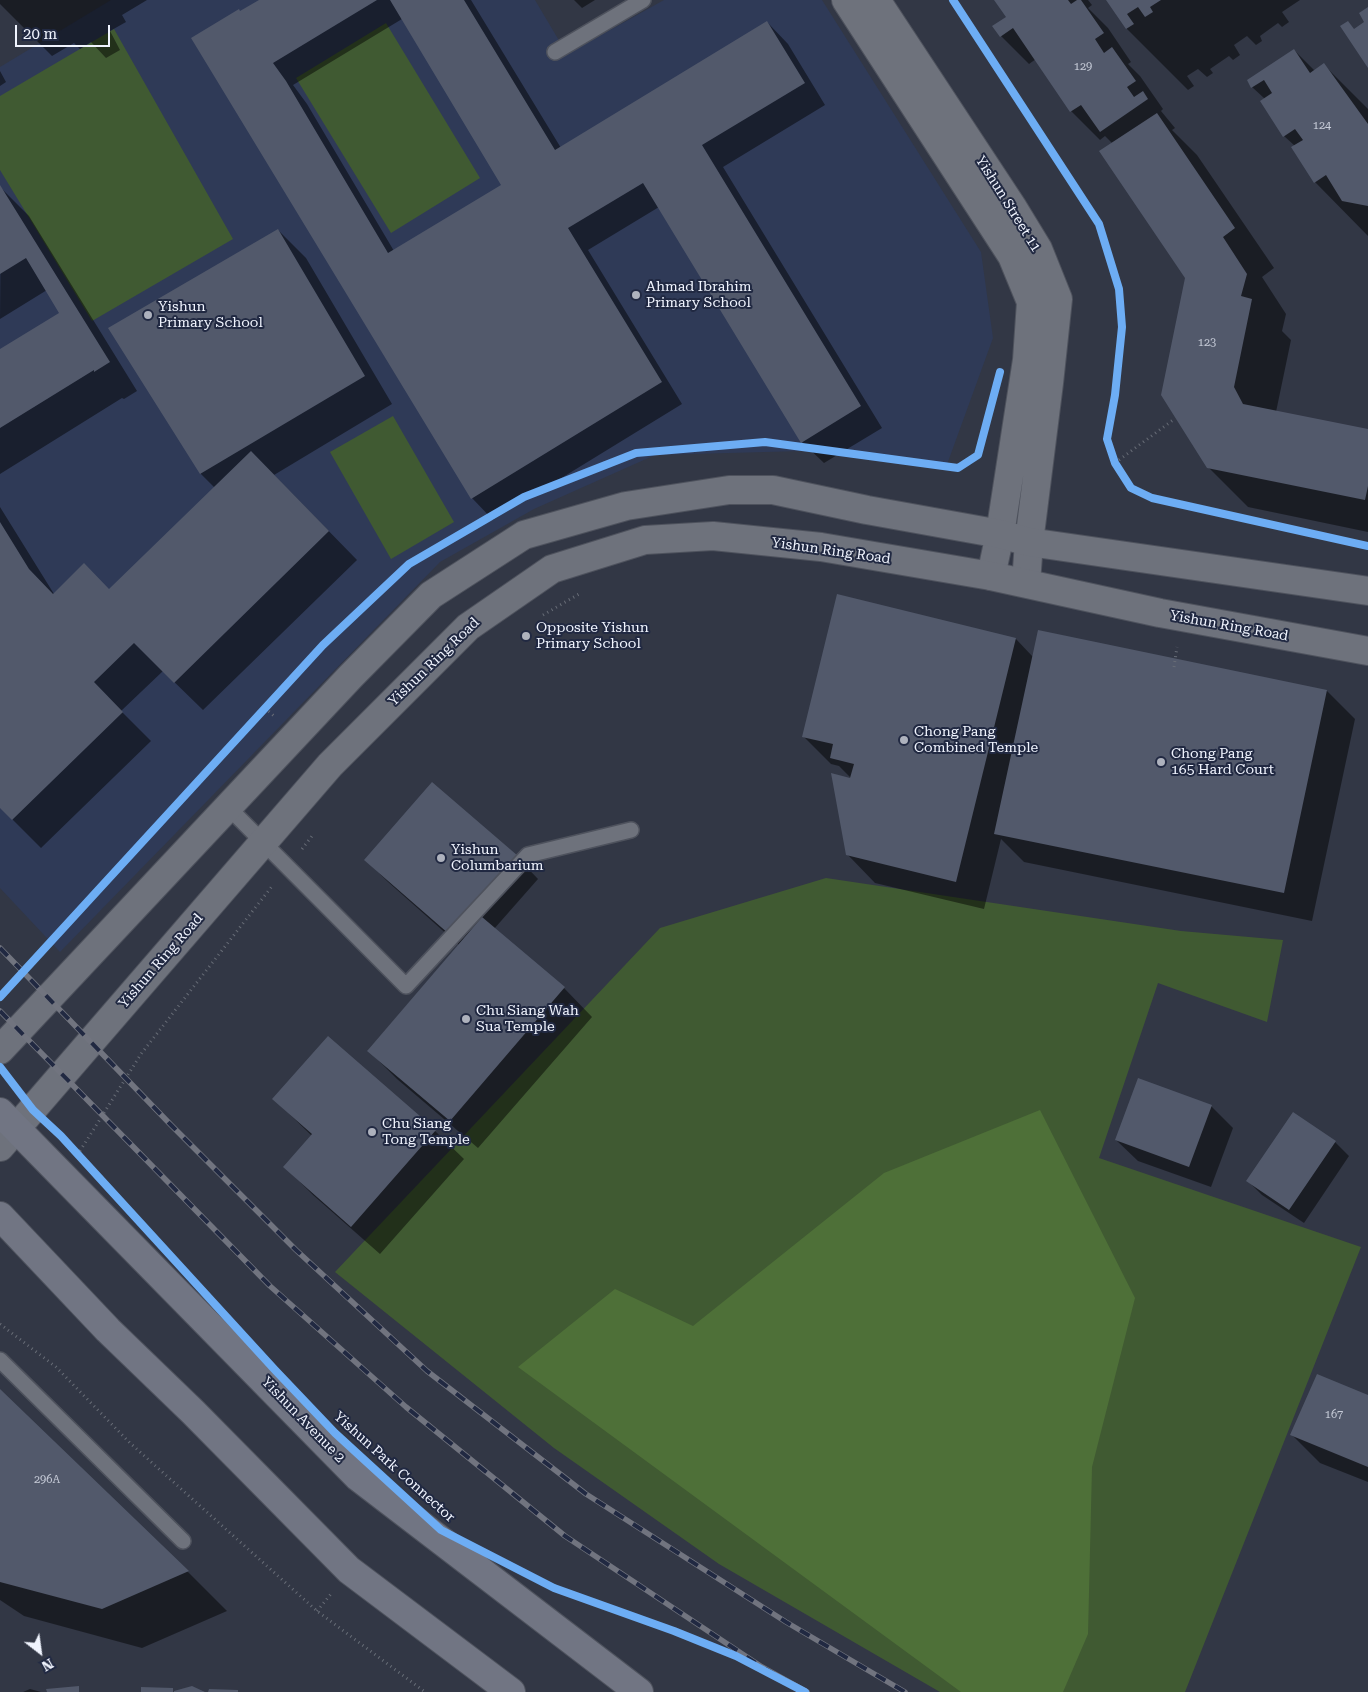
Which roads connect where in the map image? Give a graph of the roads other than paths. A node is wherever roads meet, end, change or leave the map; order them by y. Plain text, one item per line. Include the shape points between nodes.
1 (643, 0) edge
2 (846, 0) edge
3 (876, 0) edge
4 (555, 52) dead end
5 (1000, 534) junction
6 (1029, 542) junction
7 (991, 576) junction
8 (1026, 583) junction
9 (1368, 591) edge
10 (1368, 651) edge
11 (228, 807) junction
12 (631, 830) dead end
13 (263, 842) junction
14 (0, 1050) edge
15 (5, 1129) edge
16 (0, 1216) edge
17 (0, 1360) edge
18 (183, 1542) dead end
19 (511, 1692) edge
20 (639, 1692) edge

1 - 4 lane
2 - 5 main road, Yishun Street 11 via 1012,256 1031,302 1027,360
3 - 6 main road, Yishun Street 11 via 1013,208 1038,250 1058,299
5 - 6 main road
5 - 7 main road, Yishun Street 11
5 - 11 main road via 773,490 729,490 626,506 524,535 431,595
6 - 8 main road, Yishun Street 11
6 - 9 main road
7 - 8 main road, Yishun Ring Road
7 - 13 main road, Yishun Ring Road via 821,547 713,536 645,540 552,569 468,626 330,765
8 - 10 main road, Yishun Ring Road via 1160,613
11 - 13 lane
11 - 14 main road
12 - 13 lane via 528,855 406,986
13 - 15 main road, Yishun Ring Road
15 - 20 main road, Yishun Avenue 2 via 358,1477
16 - 19 main road via 108,1330 348,1570
17 - 18 lane

